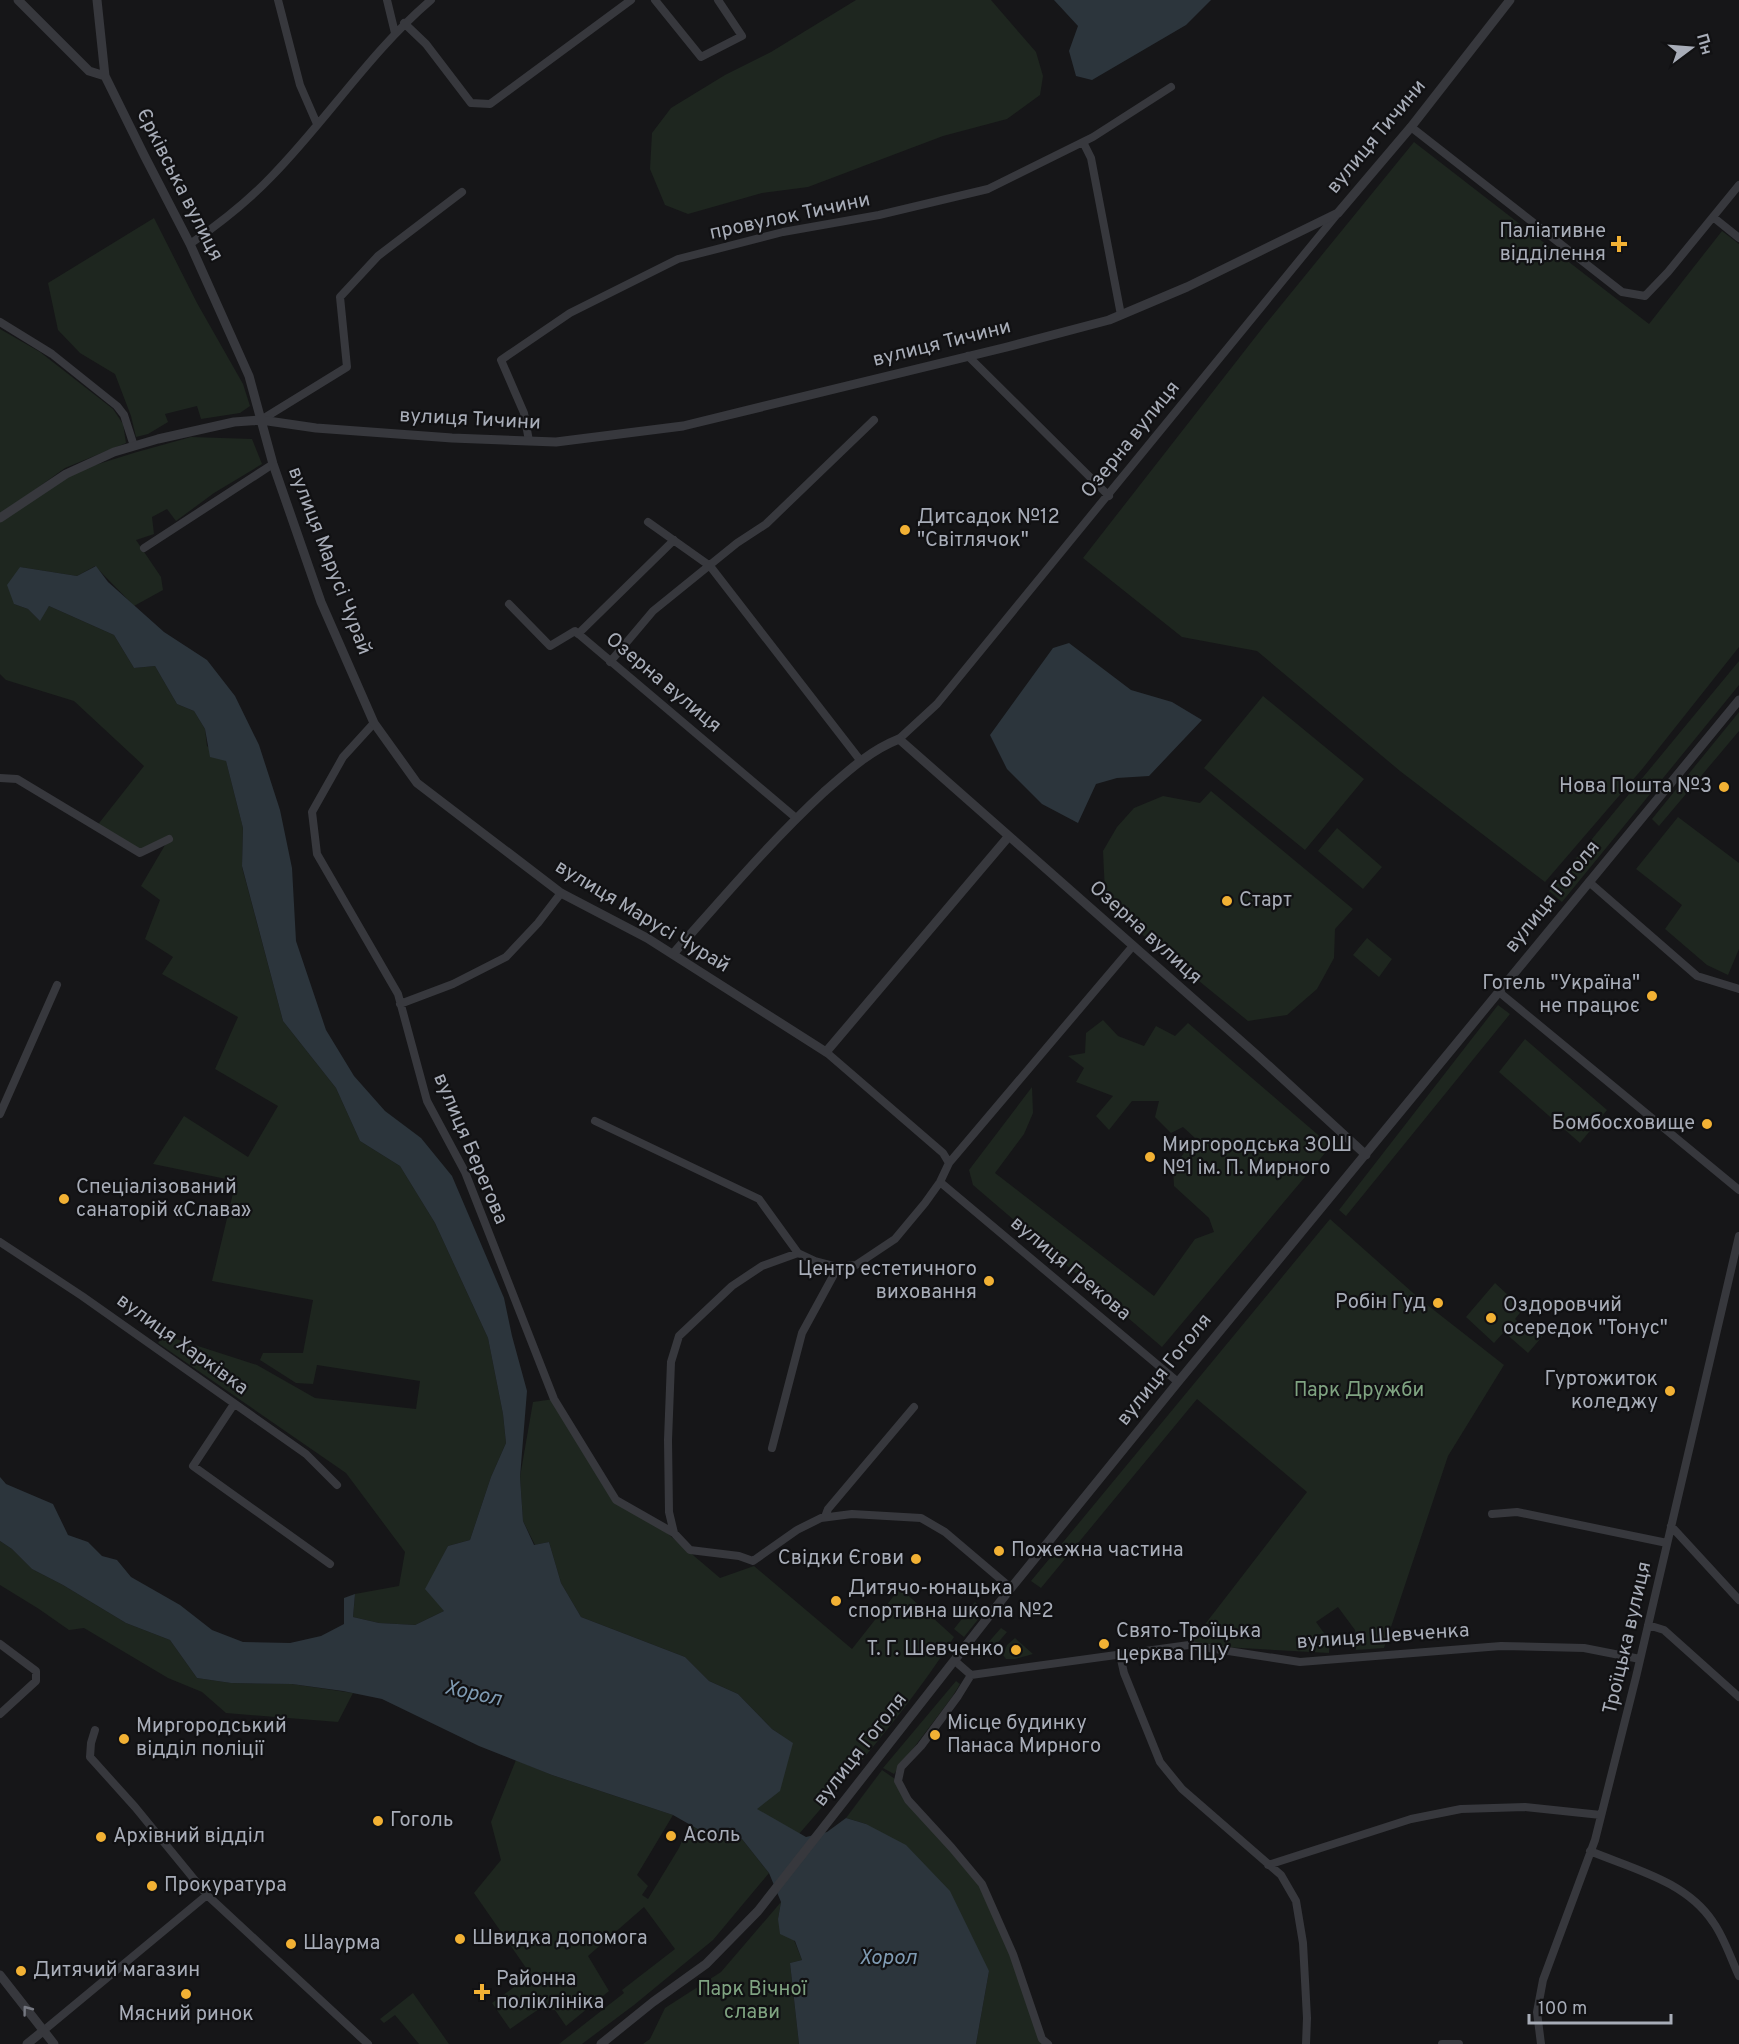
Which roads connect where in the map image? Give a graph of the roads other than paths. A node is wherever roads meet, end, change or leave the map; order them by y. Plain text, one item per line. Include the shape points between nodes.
1 (18, 0) edge
2 (97, 0) edge
3 (278, 0) edge
4 (387, 0) edge
5 (431, 0) edge
6 (631, 0) edge
7 (655, 0) edge
8 (718, 0) edge
9 (1510, 0) edge
10 (404, 23) junction
11 (395, 33) junction
12 (105, 75) junction
13 (1170, 87) dead end
14 (317, 124) junction
15 (1411, 127) junction
16 (1083, 142) junction
17 (1739, 185) edge
18 (462, 192) dead end
19 (1338, 213) junction
20 (1713, 217) junction
21 (1739, 238) edge
22 (190, 244) junction
23 (1121, 315) junction
24 (0, 322) edge
25 (968, 356) junction
26 (261, 420) junction
27 (874, 420) dead end
28 (529, 441) junction
29 (134, 446) junction
30 (273, 464) junction
31 (1109, 495) junction
32 (0, 518) edge
33 (648, 522) dead end
34 (674, 540) junction
35 (144, 548) dead end
36 (710, 566) junction
37 (509, 604) dead end
38 (578, 634) junction
39 (610, 662) junction
40 (1739, 700) edge
41 (374, 723) junction
42 (899, 739) junction
43 (860, 760) junction
44 (0, 778) edge
45 (796, 819) junction
46 (1010, 836) junction
47 (169, 839) dead end
48 (1589, 882) junction
49 (561, 893) junction
50 (1132, 947) junction
51 (673, 954) junction
52 (57, 985) dead end
53 (1739, 989) edge
54 (1499, 992) junction
55 (400, 1004) junction
56 (826, 1052) junction
57 (0, 1114) edge
58 (595, 1121) dead end
59 (1366, 1155) junction
60 (949, 1163) junction
61 (940, 1182) junction
62 (1739, 1191) edge
63 (1739, 1236) edge
64 (0, 1242) edge
65 (798, 1253) junction
66 (838, 1267) junction
67 (1178, 1382) junction
68 (234, 1404) junction
69 (914, 1407) dead end
70 (772, 1448) dead end
71 (337, 1485) dead end
72 (1492, 1514) dead end
73 (825, 1517) junction
74 (1671, 1526) junction
75 (674, 1533) junction
76 (1667, 1543) junction
77 (330, 1564) dead end
78 (1011, 1588) junction
79 (1739, 1600) edge
80 (1648, 1624) junction
81 (0, 1644) edge
82 (1120, 1655) junction
83 (1640, 1659) junction
84 (955, 1661) junction
85 (971, 1675) junction
86 (1739, 1697) edge
87 (0, 1713) edge
88 (95, 1730) dead end
89 (1601, 1815) junction
90 (1590, 1851) junction
91 (1268, 1865) junction
92 (207, 1895) junction
93 (0, 1975) edge
94 (1739, 1976) edge
95 (43, 2031) junction
96 (27, 2044) edge
97 (54, 2044) edge
98 (368, 2044) edge
99 (602, 2044) edge
100 (1048, 2044) edge
101 (1306, 2044) edge
102 (1442, 2044) edge
103 (1459, 2044) edge
104 (1541, 2044) edge

1 - 12 street via 89,71
2 - 12 street, Єрківська вулиця
3 - 14 street via 300,85
4 - 11 street
5 - 10 street
6 - 10 street via 490,104 471,103 426,44
7 - 8 street via 701,57 742,36
9 - 15 street, вулиця Тичини
10 - 11 street
11 - 14 street
12 - 22 street, Єрківська вулиця
13 - 16 street, провулок Тичини
14 - 22 street via 272,177 222,222
15 - 19 street, вулиця Тичини
15 - 20 street via 1622,292 1645,296
16 - 23 street via 1091,158
16 - 28 street, провулок Тичини via 988,189 879,215 783,232 678,259 570,313 501,360 524,413
17 - 20 street
18 - 26 street via 378,256 340,297 347,367
19 - 23 street, вулиця Тичини
19 - 31 street, Озерна вулиця
20 - 21 street
22 - 26 street, Єрківська вулиця via 249,376
23 - 25 street, вулиця Тичини
24 - 29 street via 52,354 117,405
25 - 28 street, вулиця Тичини via 682,426 556,442
25 - 31 street
26 - 28 street, вулиця Тичини via 316,428
26 - 29 street via 208,426
26 - 30 street, вулиця Марусі Чурай
27 - 36 street via 766,524
29 - 32 street via 66,474
30 - 35 street
30 - 41 street, вулиця Марусі Чурай via 321,602
31 - 42 street, Озерна вулиця via 937,704
33 - 34 street
34 - 36 street
34 - 38 street
36 - 39 street via 653,611
36 - 43 street
37 - 38 street, Озерна вулиця via 550,646 575,631
38 - 39 street, Озерна вулиця
39 - 45 street, Озерна вулиця
40 - 48 street, вулиця Гоголя
41 - 49 street, вулиця Марусі Чурай via 417,783
41 - 55 street, вулиця Берегова via 343,757 312,812 316,854 398,994
42 - 43 street, Озерна вулиця
42 - 46 street, Озерна вулиця
43 - 45 street, Озерна вулиця
44 - 47 street via 16,779 140,854
45 - 51 street, Озерна вулиця
46 - 50 street, Озерна вулиця
46 - 56 street
48 - 53 street via 1697,976
48 - 54 street, вулиця Гоголя
49 - 51 street, вулиця Марусі Чурай
49 - 55 street via 506,957 453,984
50 - 59 street, Озерна вулиця
50 - 60 street
51 - 56 street, вулиця Марусі Чурай
52 - 57 street
54 - 59 street, вулиця Гоголя
54 - 62 street
55 - 75 street, вулиця Берегова via 427,1101 465,1172 555,1399 616,1500
56 - 60 street, вулиця Марусі Чурай via 943,1153
58 - 65 street via 759,1199
59 - 67 street, вулиця Гоголя
60 - 61 street
61 - 66 street via 895,1239 856,1265
61 - 67 street, вулиця Грекова
63 - 74 street, Троїцька вулиця
64 - 68 street, вулиця Харківка
65 - 66 street
65 - 75 street via 762,1266 732,1286 679,1336 671,1362 668,1440 669,1512
66 - 70 street via 802,1333
67 - 78 street, вулиця Гоголя
68 - 71 street, вулиця Харківка via 306,1455
68 - 77 street via 193,1466
69 - 73 street
72 - 76 street via 1517,1512
73 - 75 street, вулиця Берегова via 797,1530 753,1561 690,1550
73 - 78 street via 852,1514 921,1518 945,1532
74 - 76 street, Троїцька вулиця
74 - 79 street
76 - 80 street, Троїцька вулиця
78 - 84 street, вулиця Гоголя
80 - 83 street, Троїцька вулиця
80 - 86 street via 1664,1630
81 - 87 street via 36,1671 36,1681
82 - 83 street, вулиця Шевченка via 1189,1646 1300,1662 1500,1646 1584,1648
82 - 85 street, вулиця Шевченка
82 - 91 street via 1160,1762 1182,1789
83 - 89 street, Троїцька вулиця
84 - 85 street
84 - 99 street, вулиця Гоголя via 758,1911 706,1964
85 - 100 street via 901,1767 898,1781 908,1800 982,1884 1013,1954 1042,2039
88 - 92 street via 90,1757
89 - 90 street, Троїцька вулиця
89 - 91 street via 1526,1807 1461,1809 1411,1819
90 - 94 street via 1677,1887 1699,1903 1715,1924
90 - 104 street, Троїцька вулиця via 1543,1980 1537,2012
91 - 101 street via 1281,1875 1296,1901 1303,1943
92 - 95 street
92 - 98 street
95 -> 93 street
95 - 96 street
95 - 97 street
102 - 103 street

